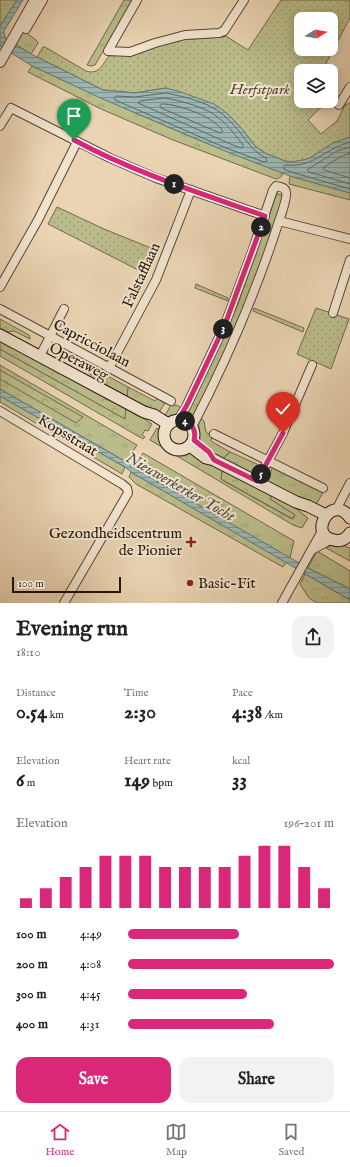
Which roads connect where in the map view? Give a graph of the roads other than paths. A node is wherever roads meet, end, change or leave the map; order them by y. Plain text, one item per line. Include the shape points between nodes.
1 (35, 0) edge
2 (43, 0) edge
3 (137, 0) edge
4 (244, 0) edge
5 (32, 12) junction
6 (26, 29) dead end
7 (0, 62) edge
8 (350, 86) edge
9 (347, 99) edge
10 (340, 105) dead end
11 (0, 126) edge
12 (77, 142) junction
13 (191, 190) junction
14 (265, 216) junction
15 (279, 220) junction
16 (350, 239) edge
17 (350, 260) edge
18 (0, 287) edge
19 (0, 309) edge
20 (64, 309) dead end
21 (333, 313) dead end
22 (0, 335) edge
23 (50, 336) junction
24 (40, 356) junction
25 (312, 365) dead end
26 (109, 368) junction
27 (171, 401) dead end
28 (0, 411) edge
29 (170, 425) junction
30 (192, 427) junction
31 (214, 434) dead end
32 (192, 443) junction
33 (268, 461) junction
34 (257, 481) junction
35 (350, 483) edge
36 (323, 488) dead end
37 (336, 510) junction
38 (350, 517) edge
39 (323, 523) junction
40 (349, 535) edge
41 (330, 540) junction
42 (312, 550) junction
43 (64, 603) edge
44 (282, 603) edge

1 - 5 street
2 - 5 street
3 - 4 street via 108,51 130,52 186,35 219,33 224,31
5 - 6 street
5 - 7 street
8 - 9 street
9 - 10 street
11 - 12 street via 11,108
12 - 13 street via 156,178
12 - 18 street via 38,220
13 - 14 street
13 - 26 street, Falstafflaan via 156,280
14 - 15 street via 273,190 276,186 282,187 286,193
14 - 29 street via 224,327 187,405
15 - 16 street
15 - 30 street via 247,311 216,382
17 - 21 street
19 - 23 street, Capricciolaan
20 - 23 street
22 - 24 main road, Operaweg
23 - 24 street
23 - 26 street, Capricciolaan
24 - 29 main road, Operaweg
25 - 33 street
26 - 27 street, Capricciolaan
28 - 43 street, Kopsstraat via 122,484 128,493
29 - 30 main road via 186,421
29 - 32 main road via 164,439 169,446 182,450
30 - 32 main road via 195,433
31 - 33 street
32 - 34 main road via 206,458
33 - 34 street
33 - 36 street
34 - 39 main road via 308,506
35 - 37 street
37 - 38 main road via 345,512
37 - 39 main road via 329,512
39 - 41 main road
39 - 42 street
40 - 41 main road via 341,540
41 - 42 street
42 - 44 street

